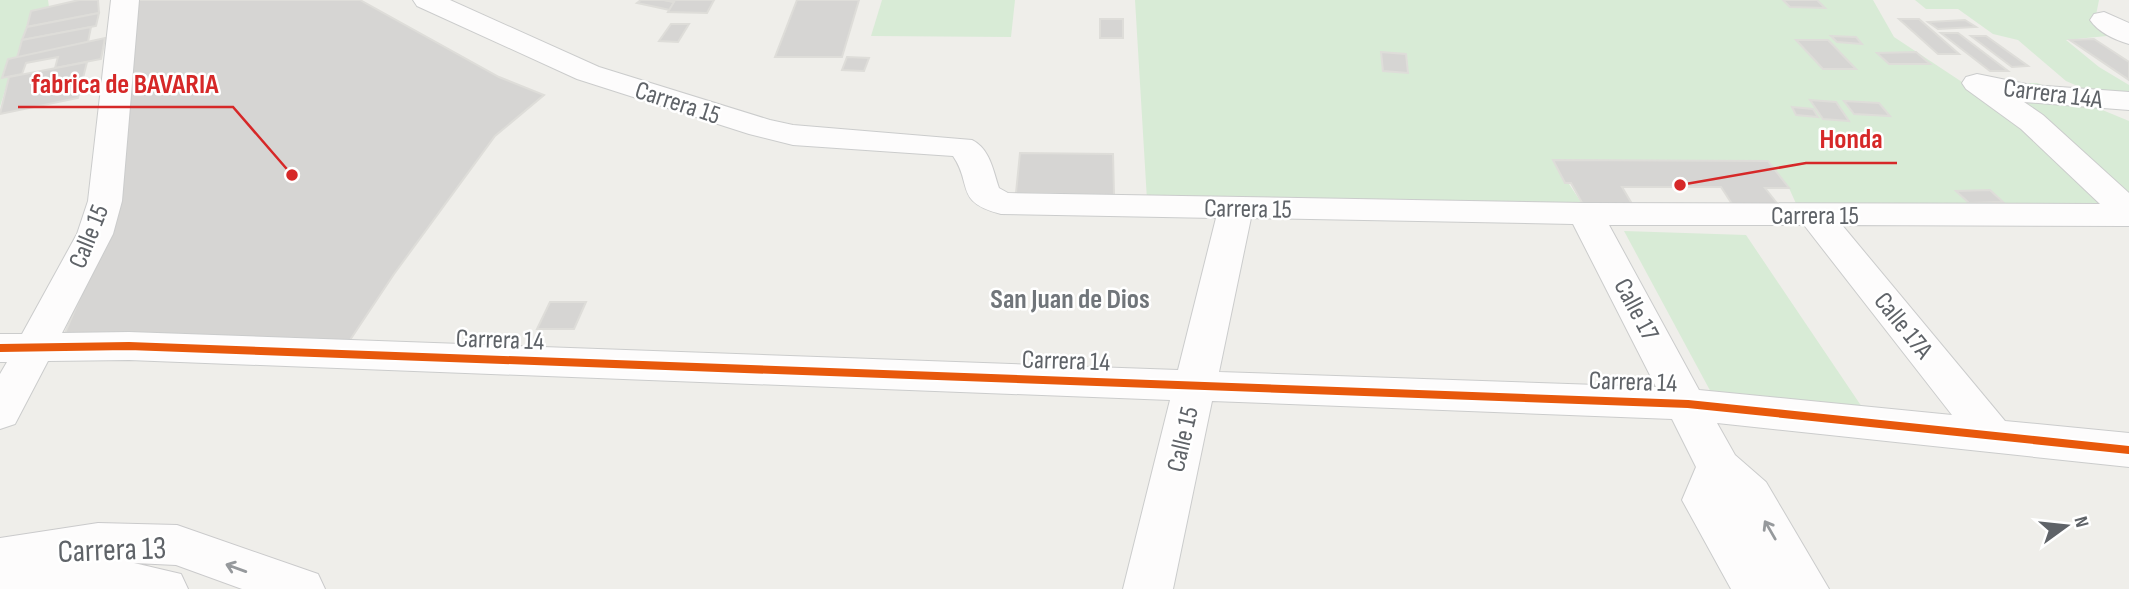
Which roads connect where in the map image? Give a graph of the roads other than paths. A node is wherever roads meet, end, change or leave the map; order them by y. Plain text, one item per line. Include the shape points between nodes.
1 (125, 0) edge
2 (427, 0) edge
3 (2105, 20) dead end
4 (2129, 35) edge
5 (2129, 101) edge
6 (1236, 208) junction
7 (1585, 214) junction
8 (2129, 214) edge
9 (1815, 215) junction
10 (17, 347) edge
11 (1195, 386) junction
12 (1688, 404) junction
13 (0, 414) edge
14 (1993, 436) junction
15 (2129, 450) edge
16 (1719, 467) junction
17 (0, 558) edge
18 (4, 589) edge
19 (163, 589) edge
20 (300, 589) edge
21 (1148, 589) edge
22 (1756, 589) edge
23 (1804, 589) edge

1 - 10 street, Calle 15 via 105,201 95,234
2 - 6 street, Carrera 15 via 588,73 760,127 793,135 960,147 970,152 984,194 1001,203
3 - 4 street
5 - 8 street, Carrera 14A via 2031,94 1977,83 2032,122
6 - 7 street, Carrera 15
6 - 11 street, Calle 15
7 - 9 street, Carrera 15
7 - 12 street, Calle 17
8 - 9 street, Carrera 15
9 - 14 street, Calle 17A
10 - 11 street, Carrera 14 via 129,346
10 - 13 street, Calle 15
11 - 12 street, Carrera 14
11 - 21 street, Calle 15
12 - 14 street, Carrera 14
12 - 16 street, Calle 17
14 - 15 street, Carrera 14
16 - 22 street via 1705,500
23 -> 16 street via 1750,495
20 -> 17 street, Carrera 13 via 177,545 98,542
18 - 19 street, Carrera 13 via 107,580

